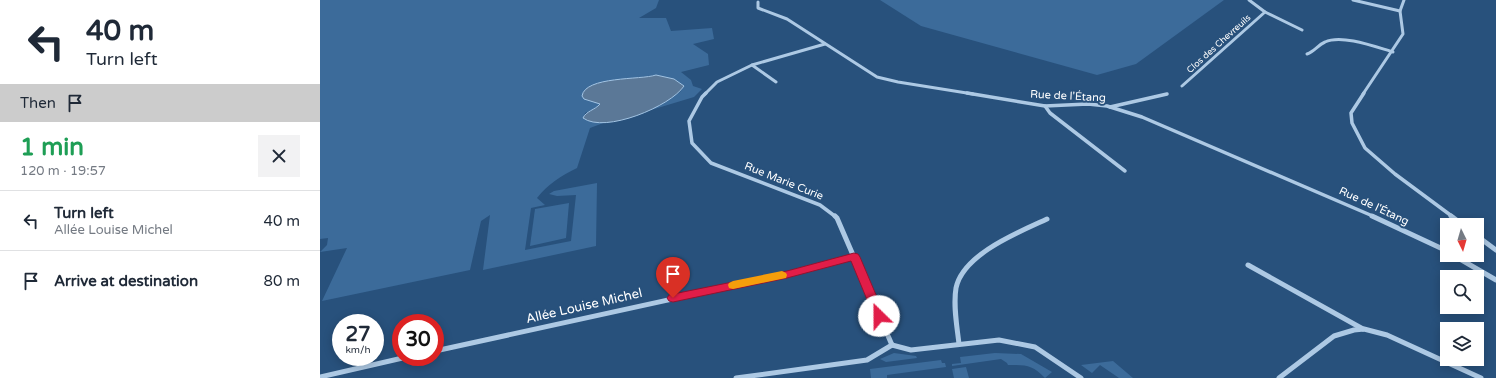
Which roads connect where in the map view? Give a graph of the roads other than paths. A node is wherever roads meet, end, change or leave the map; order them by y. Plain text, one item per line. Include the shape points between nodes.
1 (1248, 0) edge
2 (1354, 0) edge
3 (1404, 0) edge
4 (758, 2) dead end
5 (1400, 11) junction
6 (1265, 12) junction
7 (1302, 30) dead end
8 (825, 44) junction
9 (1392, 52) junction
10 (1307, 54) dead end
11 (752, 65) junction
12 (776, 82) dead end
13 (1182, 86) dead end
14 (1167, 94) dead end
15 (1044, 106) junction
16 (1110, 107) junction
17 (1125, 171) dead end
18 (1454, 218) edge
19 (1047, 219) dead end
20 (1484, 241) edge
21 (1440, 248) edge
22 (1496, 250) edge
23 (854, 257) junction
24 (1465, 262) edge
25 (1248, 265) dead end
26 (1496, 280) edge
27 (1364, 329) junction
28 (959, 344) junction
29 (892, 345) junction
30 (444, 349) edge
31 (392, 361) edge
32 (320, 377) edge
33 (736, 378) edge
34 (1081, 378) edge
35 (1279, 378) edge
36 (1480, 378) edge

1 - 6 street, Clos des Chevreuils
2 - 5 street
3 - 5 street
4 - 8 street, Rue de l'Étang via 758,8 787,19
5 - 9 street via 1404,34
6 - 7 street, Clos des Chevreuils
6 - 13 street, Clos des Chevreuils
8 - 11 street, Rue Marie Curie
8 - 15 street, Rue de l'Étang via 878,77
9 - 10 street via 1349,41 1334,40 1325,42 1316,51
9 - 18 street via 1351,114 1352,123 1365,148
11 - 12 street
11 - 23 street, Rue Marie Curie via 718,82 702,97 689,121 692,143 711,163 820,205 837,218
14 - 16 street
15 - 16 street, Rue de l'Étang via 1088,104
15 - 17 street
16 - 21 street, Rue de l'Étang via 1142,117 1340,201
19 - 28 street via 997,244 966,269 958,283 955,308
20 - 22 street
23 - 29 street, Rue Marie Curie
23 - 30 street, Allée Louise Michel
24 - 26 street
25 - 27 street
27 - 35 street via 1334,336
27 - 36 street via 1386,335
28 - 29 street via 911,350
28 - 34 street via 999,340 1035,347
29 - 33 street via 867,360
31 - 32 street

